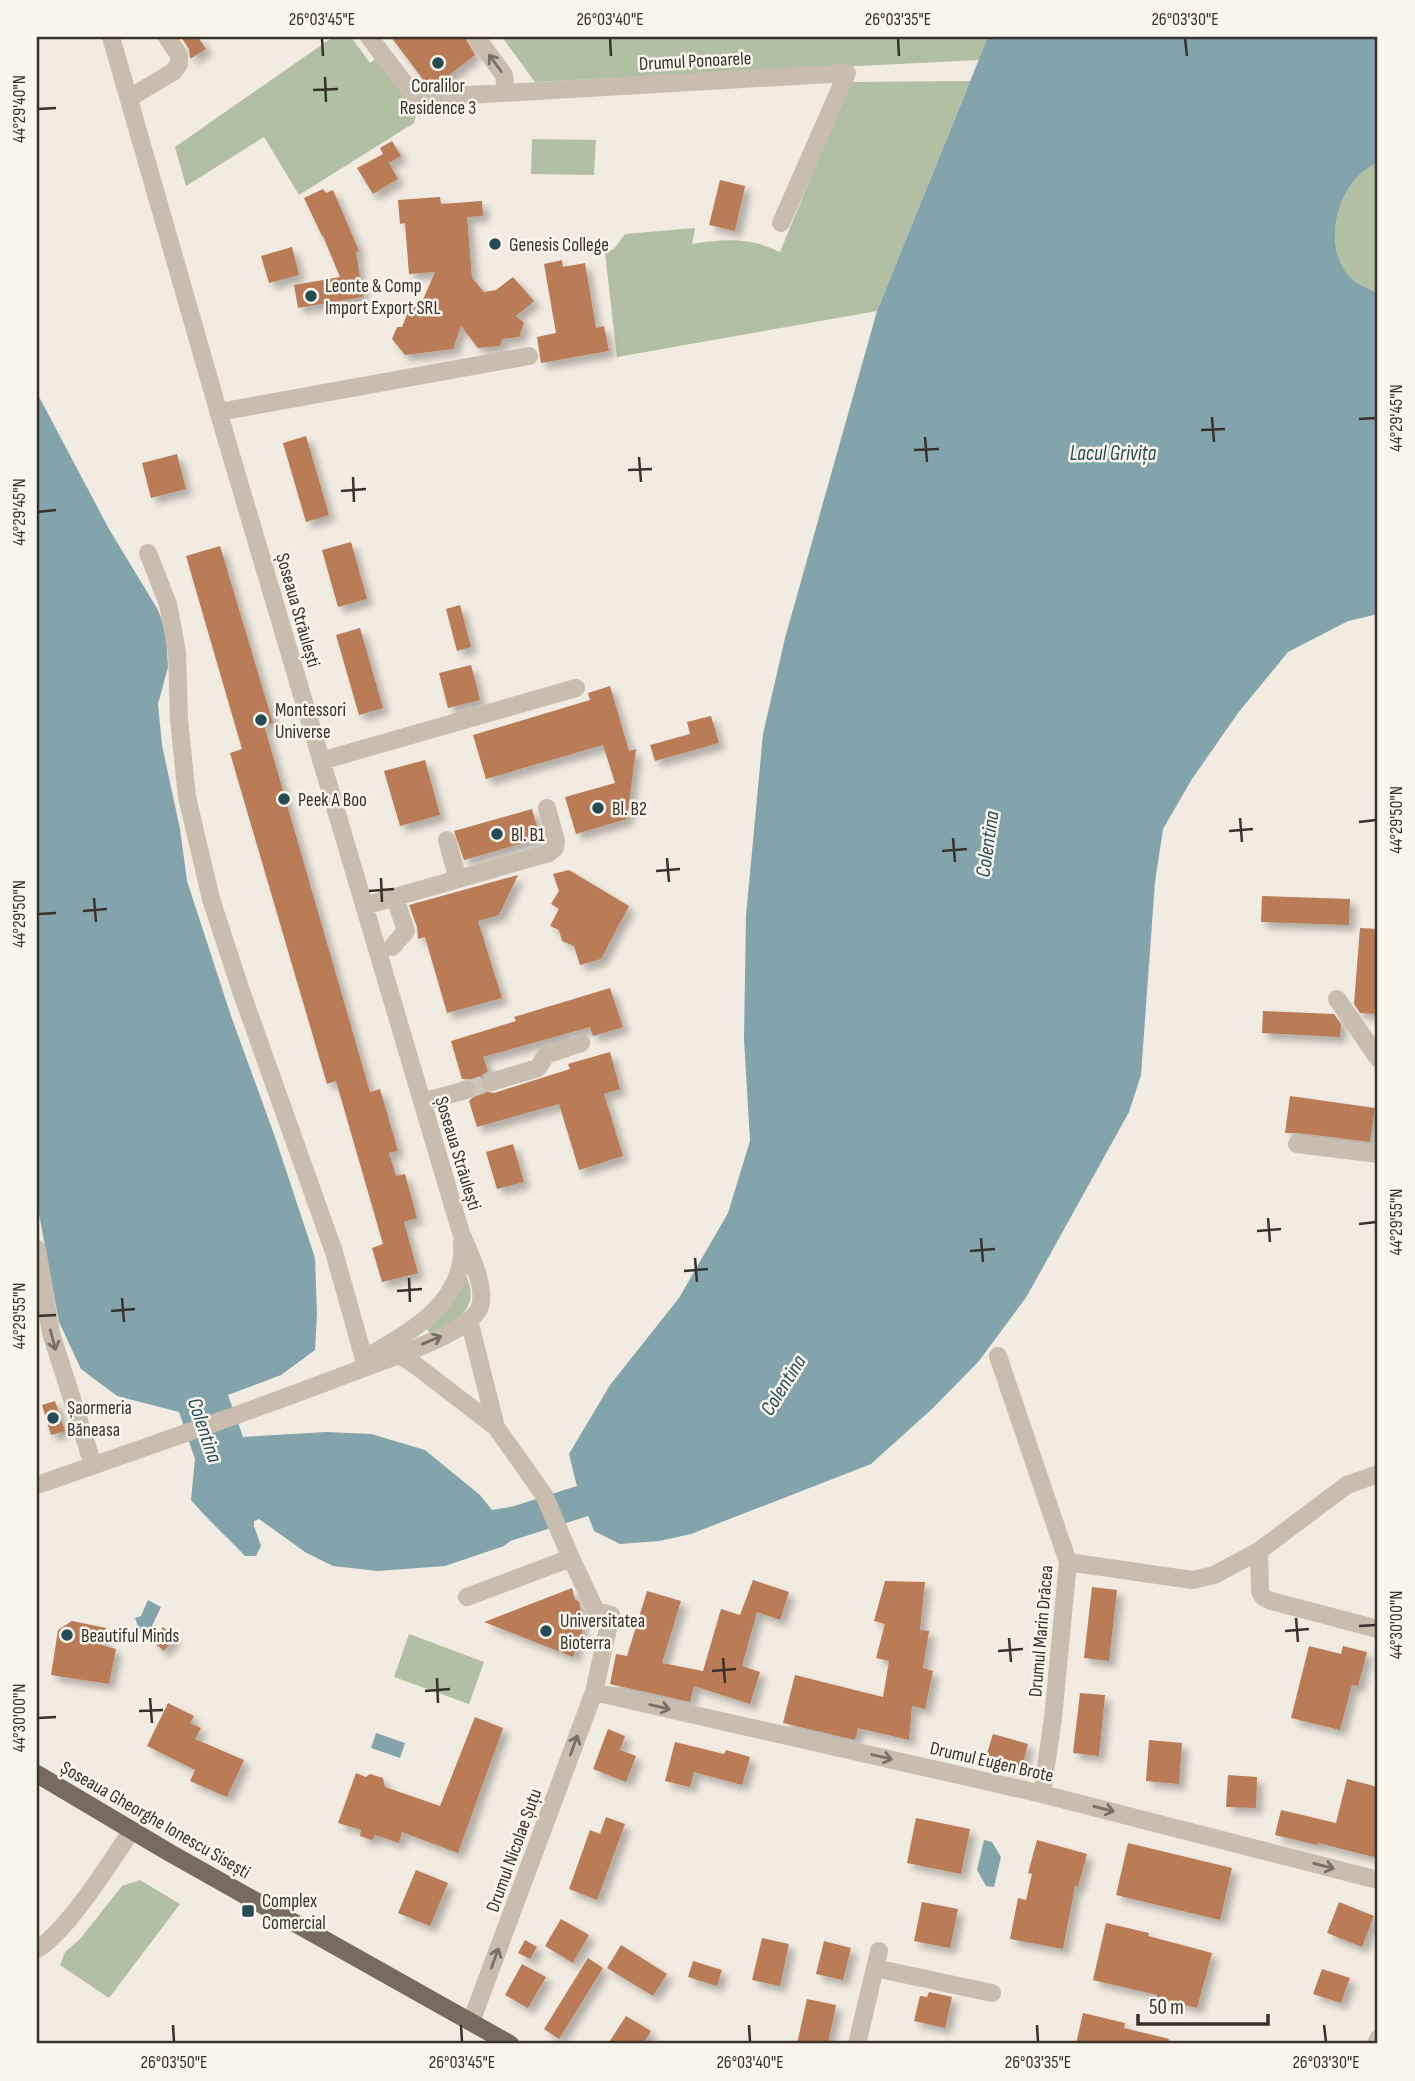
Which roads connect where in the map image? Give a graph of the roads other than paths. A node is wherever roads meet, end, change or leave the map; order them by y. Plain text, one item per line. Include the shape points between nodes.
1 (111, 37) edge
2 (167, 37) edge
3 (369, 37) edge
4 (476, 37) edge
5 (506, 92) junction
6 (129, 98) junction
7 (781, 223) dead end
8 (529, 356) dead end
9 (219, 412) junction
10 (148, 553) dead end
11 (576, 688) dead end
12 (321, 761) junction
13 (547, 808) dead end
14 (447, 840) dead end
15 (458, 879) junction
16 (364, 906) junction
17 (398, 907) dead end
18 (392, 947) dead end
19 (1338, 999) dead end
20 (581, 1043) dead end
21 (1378, 1058) edge
22 (491, 1082) tunnel mouth
23 (466, 1090) tunnel mouth
24 (422, 1102) junction
25 (1297, 1144) dead end
26 (1378, 1154) edge
27 (461, 1233) junction
28 (37, 1249) edge
29 (469, 1320) junction
30 (398, 1354) junction
31 (998, 1356) dead end
32 (364, 1359) junction
33 (323, 1383) junction
34 (496, 1427) junction
35 (93, 1465) junction
36 (1378, 1474) edge
37 (37, 1485) edge
38 (1259, 1551) junction
39 (571, 1558) junction
40 (1068, 1562) junction
41 (467, 1597) dead end
42 (1378, 1629) edge
43 (594, 1692) junction
44 (37, 1774) edge
45 (1042, 1794) junction
46 (132, 1830) junction
47 (1378, 1880) edge
48 (37, 1949) edge
49 (992, 1993) dead end
50 (471, 2022) junction
51 (1378, 2039) edge
52 (510, 2044) edge
53 (857, 2044) edge
54 (1376, 2044) edge

1 - 6 street, Șoseaua Străulești
2 - 6 street via 179,64
3 - 5 street, Drumul Ponoarele via 416,98
5 -> 4 street via 504,75
5 - 7 street, Drumul Ponoarele via 662,91 847,73
6 - 9 street, Șoseaua Străulești
8 - 9 street
9 - 12 street, Șoseaua Străulești
10 - 32 street via 169,604 177,652 187,797 211,898 334,1252
11 - 12 street
12 - 16 street, Șoseaua Străulești
13 - 15 street via 556,841 549,853
14 - 15 street
15 - 16 street
16 - 24 street, Șoseaua Străulești
17 - 18 street via 406,931
19 - 21 street
20 - 22 street via 546,1055 538,1068
23 - 24 street
24 - 27 street, Șoseaua Străulești
25 - 26 street
27 - 29 street via 481,1291 479,1310
27 - 32 street via 461,1268 445,1299 429,1318
28 -> 35 street via 51,1333
30 -> 29 street
29 - 34 street
30 - 33 street
30 - 34 street
31 - 40 street, Drumul Marin Drăcea
32 - 33 street
33 - 35 street
34 - 39 street via 544,1495
35 - 37 street
36 - 38 street via 1347,1485
38 - 40 street via 1214,1575 1192,1580
38 - 42 street via 1263,1597
39 - 41 street
39 - 43 street, Drumul Nicolae Șuțu via 596,1611 611,1615
40 - 45 street, Drumul Marin Drăcea
43 -> 45 street, Drumul Eugen Brote
50 -> 43 street, Drumul Nicolae Șuțu
44 - 46 main road, Șoseaua Gheorghe Ionescu Sisești
45 -> 47 street, Drumul Eugen Brote
46 - 48 street via 62,1927
46 - 50 main road, Șoseaua Gheorghe Ionescu Sisești
49 - 53 street via 877,1960
50 - 52 main road, Șoseaua Gheorghe Ionescu Sisești
51 - 54 street

